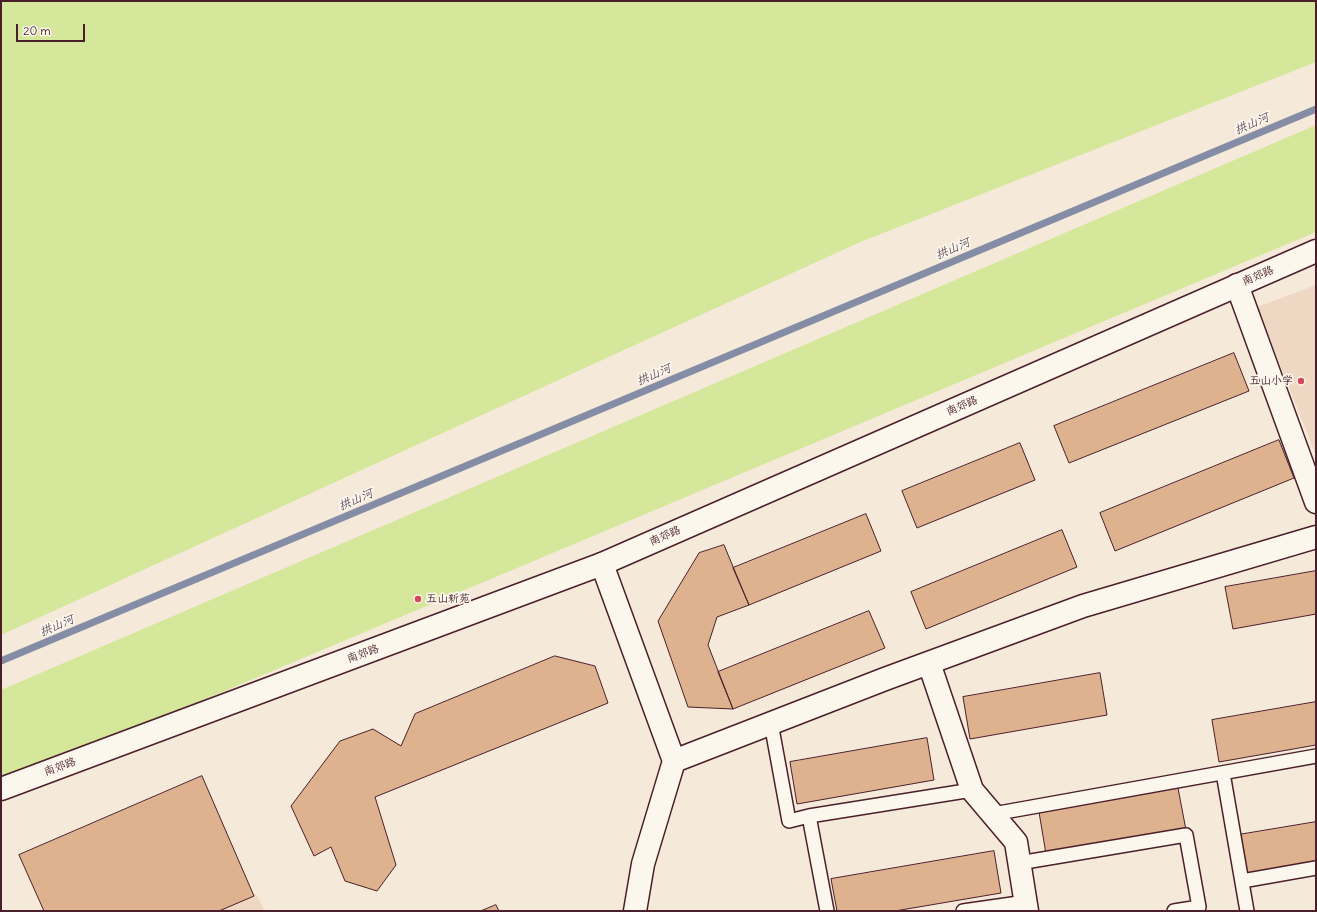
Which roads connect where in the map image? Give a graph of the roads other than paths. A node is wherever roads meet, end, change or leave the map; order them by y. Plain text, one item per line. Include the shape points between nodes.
1 (1316, 251) edge
2 (1237, 285) junction
3 (1316, 502) edge
4 (1316, 537) edge
5 (602, 564) junction
6 (929, 663) junction
7 (771, 724) junction
8 (1316, 756) edge
9 (674, 761) junction
10 (1223, 773) junction
11 (1, 789) edge
12 (972, 790) junction
13 (993, 814) junction
14 (809, 816) junction
15 (1019, 863) junction
16 (1316, 868) edge
17 (1242, 881) junction
18 (1027, 906) edge
19 (635, 911) edge
20 (827, 911) edge
21 (963, 911) edge
22 (1174, 911) edge
23 (1247, 911) edge

1 - 2 street, 南郊路
2 - 3 street
2 - 5 street, 南郊路
4 - 6 street via 1083,606
5 - 9 street
5 - 11 street, 南郊路
6 - 7 street
6 - 12 street
7 - 9 street
7 - 14 lane via 788,821
8 - 10 lane
9 - 19 street via 643,864
10 - 13 lane
10 - 17 lane
12 - 13 street
12 - 14 lane
13 - 15 street via 1016,842
14 - 20 lane
15 - 18 street
15 - 22 lane via 1186,835 1199,907
16 - 17 lane
17 - 23 lane
18 - 21 lane

